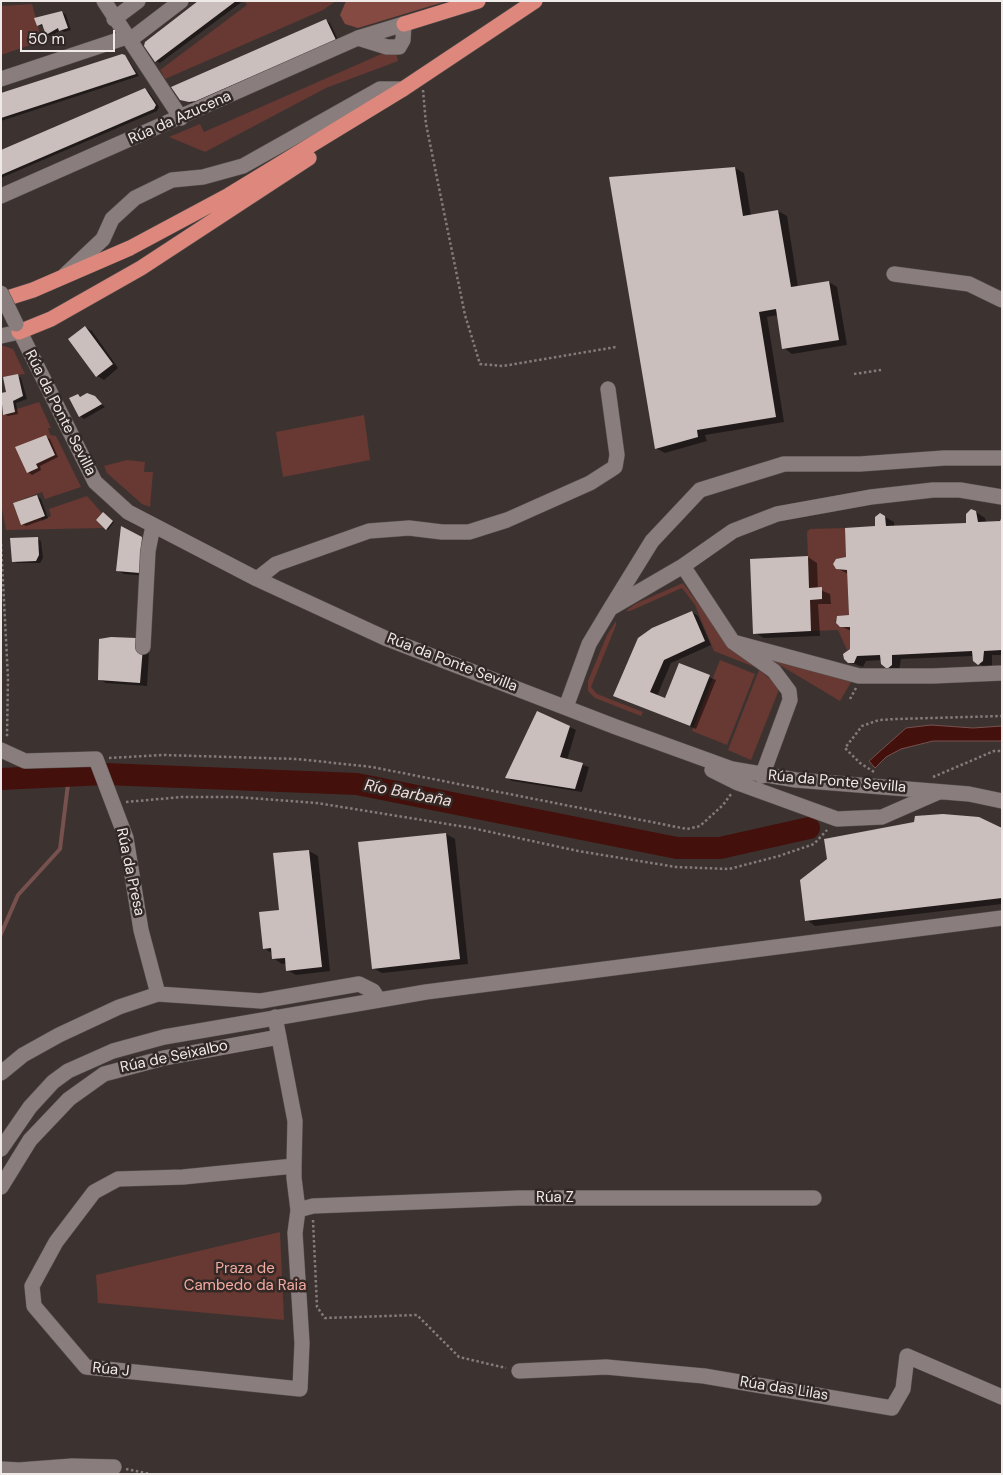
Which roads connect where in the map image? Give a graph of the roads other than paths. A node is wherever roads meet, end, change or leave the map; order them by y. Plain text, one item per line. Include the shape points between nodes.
1 (104, 1) edge
2 (138, 1) edge
3 (181, 1) edge
4 (478, 1) edge
5 (535, 1) edge
6 (114, 19) junction
7 (404, 24) junction
8 (358, 38) junction
9 (128, 39) junction
10 (1, 79) edge
11 (403, 89) junction
12 (181, 118) junction
13 (1, 196) edge
14 (894, 274) dead end
15 (63, 277) junction
16 (1, 293) edge
17 (1, 300) edge
18 (1002, 300) edge
19 (17, 328) junction
20 (1, 336) edge
21 (608, 389) dead end
22 (1002, 458) edge
23 (1002, 496) edge
24 (153, 526) junction
25 (683, 566) junction
26 (257, 579) junction
27 (610, 608) junction
28 (733, 642) junction
29 (143, 647) dead end
30 (1002, 673) edge
31 (566, 707) junction
32 (674, 748) junction
33 (4, 751) edge
34 (762, 776) junction
35 (940, 791) junction
36 (1002, 801) edge
37 (1002, 918) edge
38 (158, 994) junction
39 (379, 1000) junction
40 (275, 1017) junction
41 (279, 1037) junction
42 (1, 1073) edge
43 (1, 1149) edge
44 (294, 1166) junction
45 (1, 1187) edge
46 (814, 1198) dead end
47 (305, 1208) junction
48 (519, 1371) road end
49 (1002, 1398) edge
50 (114, 1467) road end
51 (1, 1468) edge

1 - 6 street
2 - 6 street
3 - 9 street
4 - 7 highway
5 - 11 highway
6 - 9 street
7 - 8 street, Rúa da Azucena
7 - 8 street via 403,40 398,47
8 - 12 street, Rúa da Azucena
9 - 10 street
9 - 12 street
11 - 15 highway via 229,195 130,248
11 - 15 street via 380,89 243,166 203,177 172,180 135,198 112,219 103,239
11 - 19 highway via 329,144 140,268 51,318
12 - 13 street, Rúa da Azucena
14 - 18 street via 969,284
15 - 17 highway
16 - 19 street, Rúa da Ponte Sevilla, bridge
19 - 20 street
19 - 24 street, Rúa da Ponte Sevilla via 95,482 128,512
21 - 26 street via 617,455 615,467 590,483 507,520 469,532 409,528 369,530 276,564
22 - 27 street via 784,464 700,490 652,541
23 - 25 street via 933,490 802,508 732,531
24 - 26 street, Rúa da Ponte Sevilla
24 - 29 street via 148,551
25 - 27 street
25 - 28 street
26 - 31 street, Rúa da Ponte Sevilla via 385,638
27 - 31 street via 590,644
28 - 30 street via 859,676
28 - 34 street via 774,671 789,691 790,700
31 - 32 street, Rúa da Ponte Sevilla
32 - 34 street, Rúa da Ponte Sevilla
32 - 35 street via 738,782 837,819 882,818
33 - 38 street, Rúa da Presa via 25,761 96,759 126,838 141,930
34 - 35 street, Rúa da Ponte Sevilla
35 - 36 street, Rúa da Ponte Sevilla
37 - 39 street
38 - 39 street via 261,1001 358,984 374,991
38 - 42 street via 118,1007 59,1035 23,1055
39 - 40 street
40 - 41 street, Rúa J
40 - 43 street via 137,1044 81,1064 41,1094
41 - 44 street, Rúa J via 295,1121
41 - 45 street, Rúa de Seixalbo via 164,1058 104,1074 69,1099 30,1140
44 - 47 street, Rúa J
44 - 47 street, Rúa J via 183,1177 118,1179 94,1192 56,1242 32,1286 34,1306 86,1367 300,1389 302,1343 295,1233
46 - 47 street, Rúa Z via 519,1198
48 - 49 street, Rúa das Lilas via 606,1367 704,1376 892,1408 903,1389 908,1356
50 - 51 street

